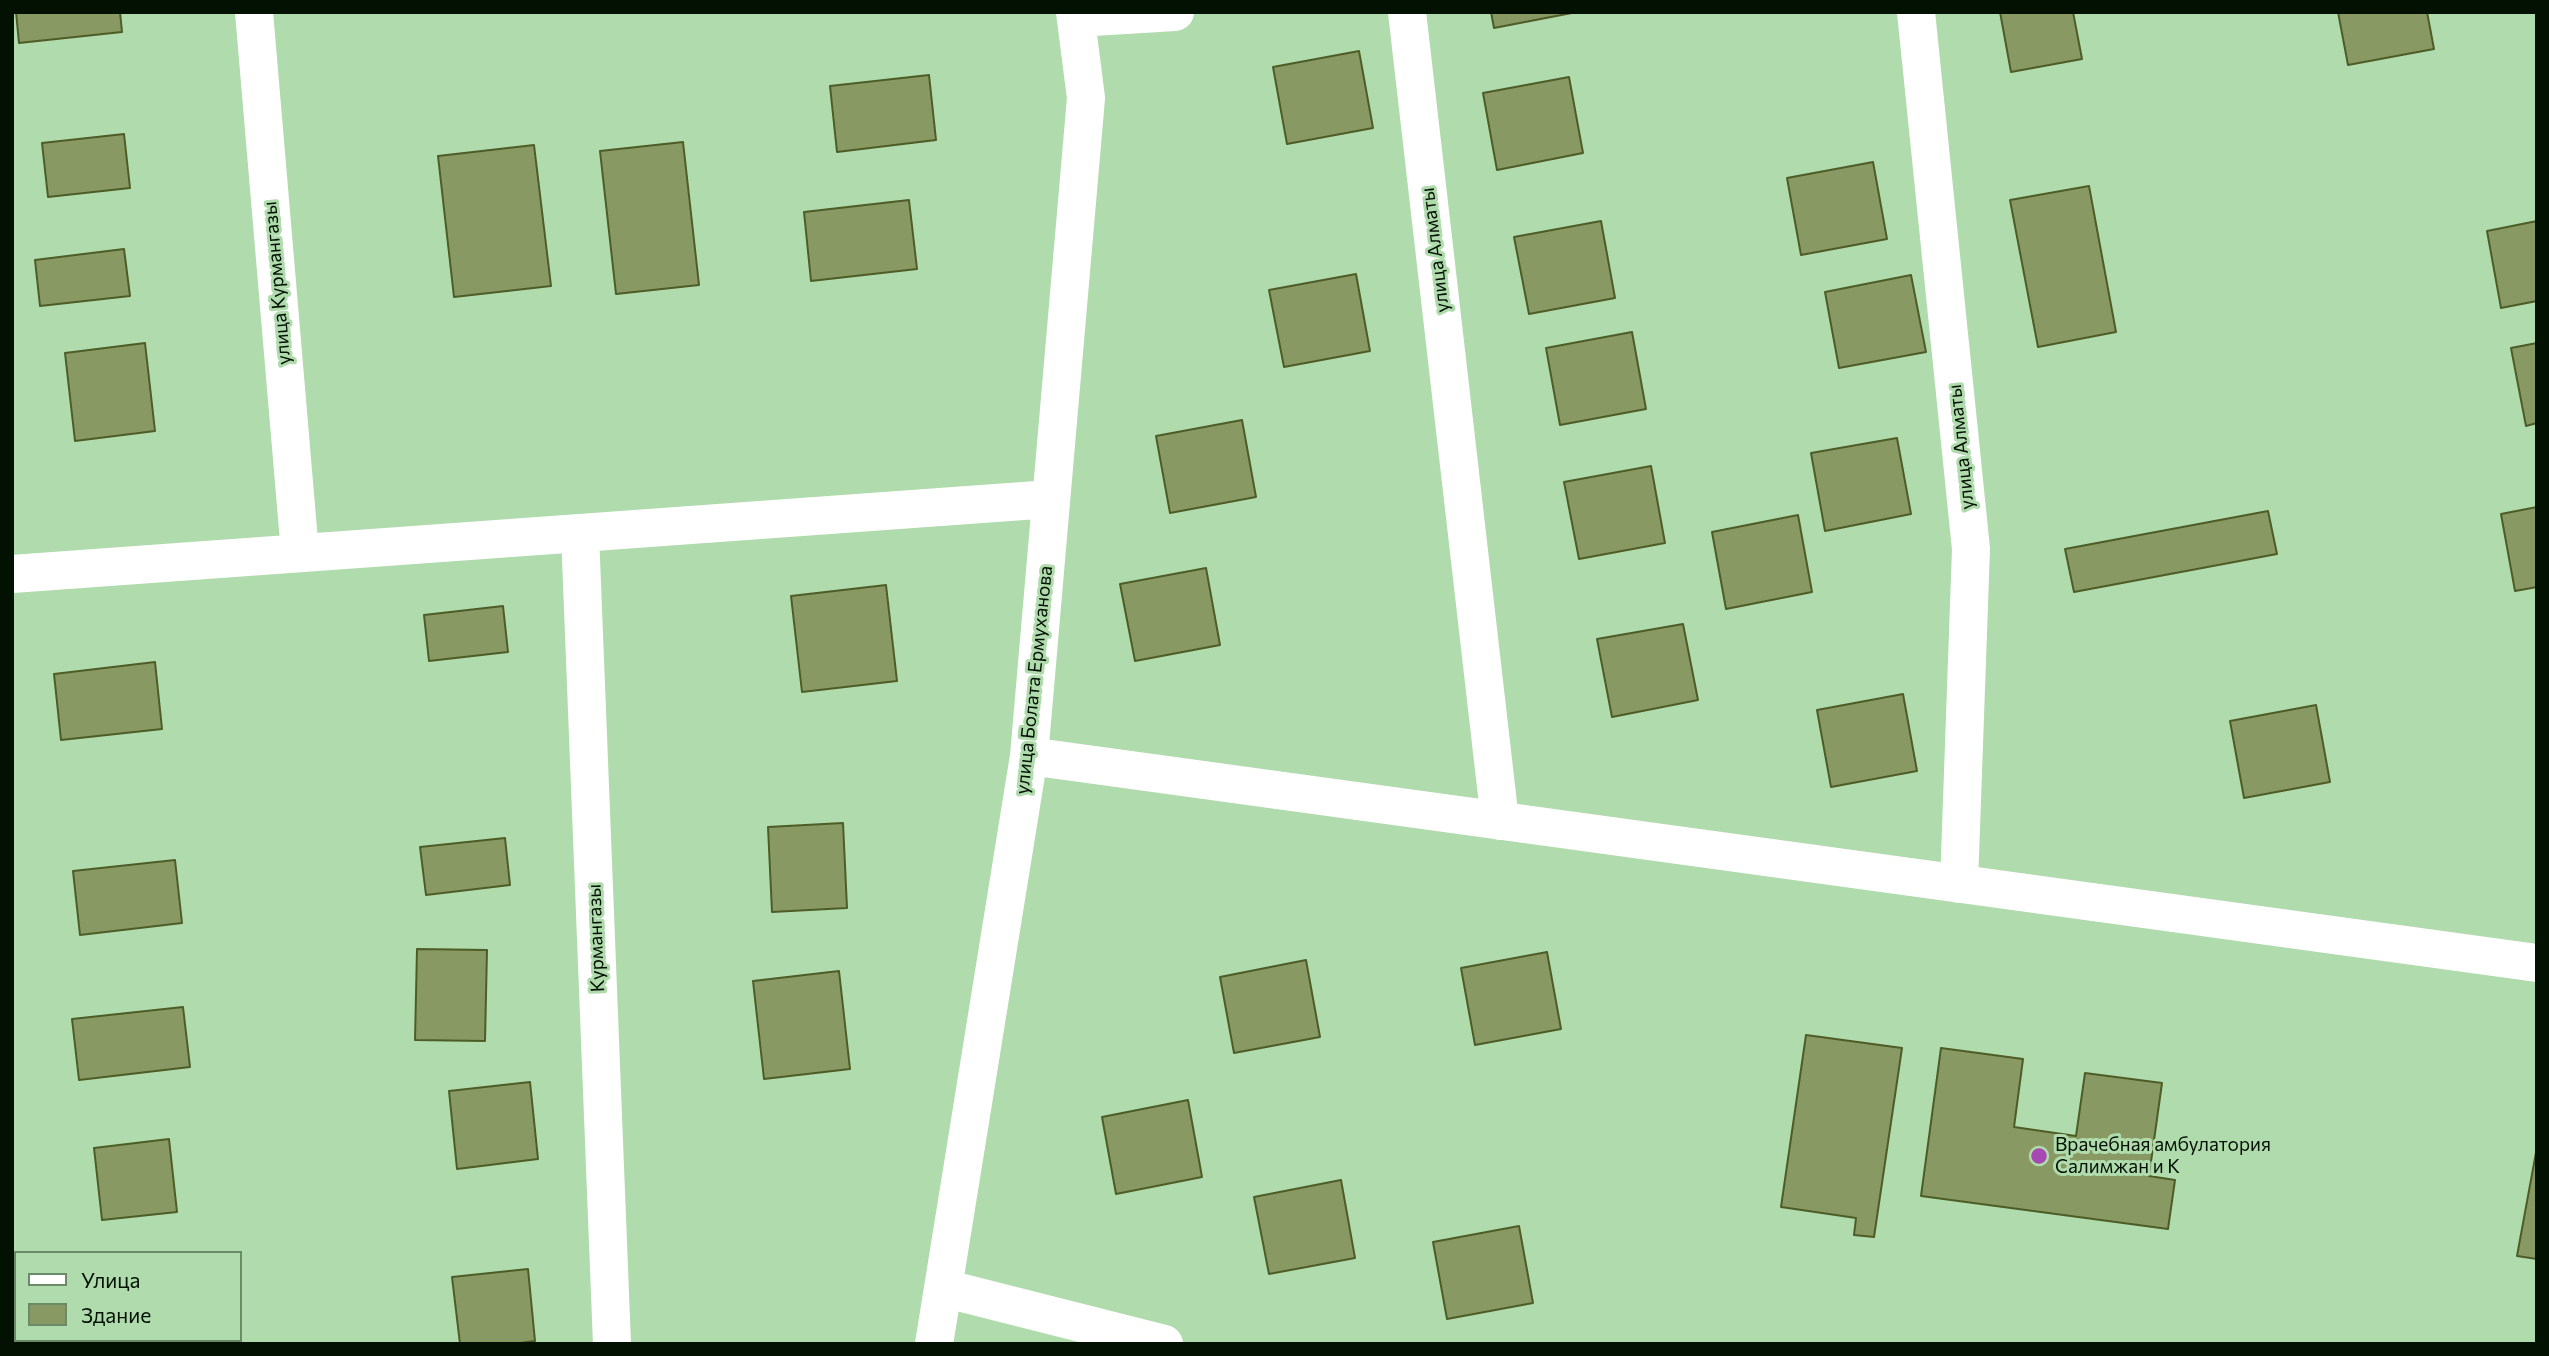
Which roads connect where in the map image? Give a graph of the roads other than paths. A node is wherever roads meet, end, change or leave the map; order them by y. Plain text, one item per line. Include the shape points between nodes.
1 (254, 12) edge
2 (1175, 12) edge
3 (1407, 12) edge
4 (1916, 12) edge
5 (1076, 15) edge
6 (1051, 499) junction
7 (580, 533) junction
8 (300, 553) junction
9 (12, 574) edge
10 (1029, 756) junction
11 (1500, 821) junction
12 (1959, 884) junction
13 (2537, 963) edge
14 (943, 1288) junction
15 (612, 1344) edge
16 (934, 1344) edge
17 (1164, 1344) edge

1 - 8 street, улица Курмангазы
2 - 5 street
3 - 11 street, улица Алматы
4 - 12 street, улица Алматы via 1972,549
5 - 6 street, улица Болата Ермуханова via 1086,98
6 - 7 street
6 - 10 street, улица Болата Ермуханова
7 - 8 street
7 - 15 street, Курмангазы
8 - 9 street
10 - 11 street
10 - 14 street, улица Болата Ермуханова
11 - 12 street
12 - 13 street
14 - 16 street, улица Болата Ермуханова
14 - 17 street

